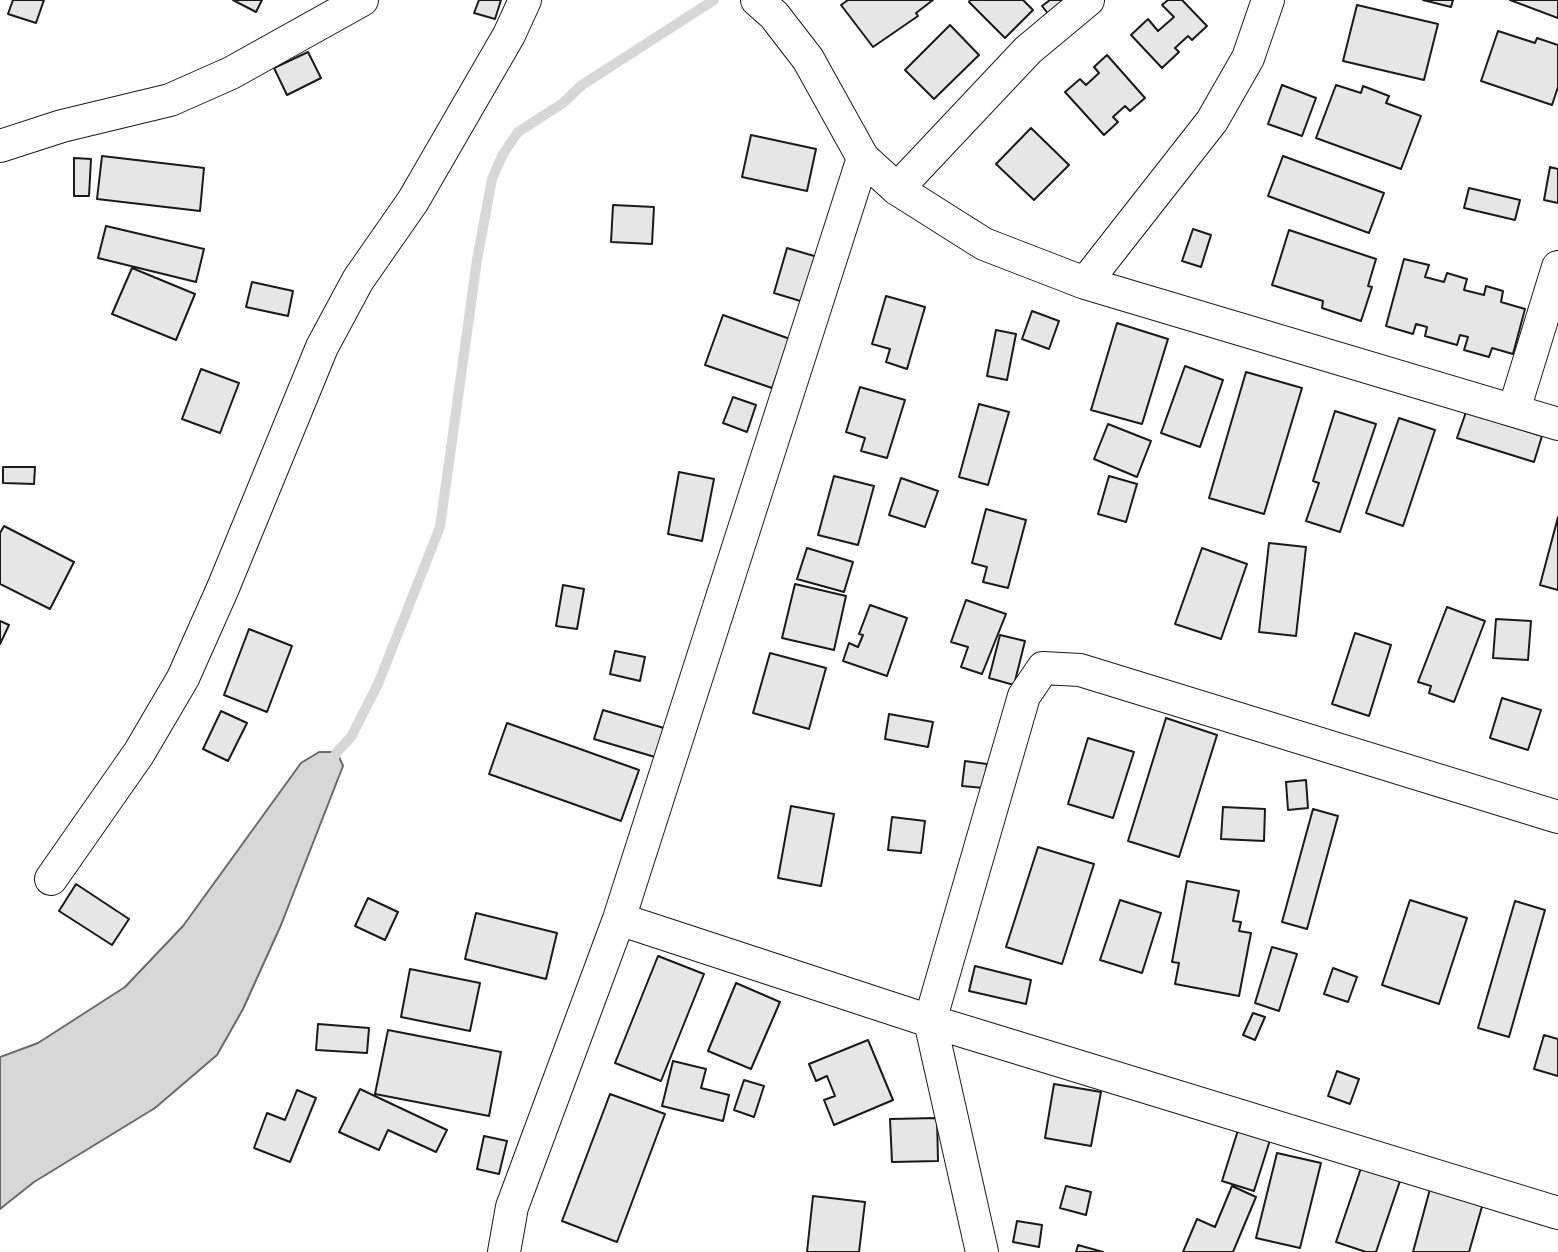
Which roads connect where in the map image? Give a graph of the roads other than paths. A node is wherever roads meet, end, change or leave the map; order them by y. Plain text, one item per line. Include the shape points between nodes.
1 (362, 0) edge
2 (525, 0) edge
3 (757, 0) edge
4 (1088, 0) edge
5 (1268, 0) edge
6 (0, 146) edge
7 (863, 159) junction
8 (897, 189) junction
9 (1558, 267) edge
10 (1085, 283) junction
11 (1514, 410) junction
12 (1558, 424) edge
13 (1558, 817) edge
14 (51, 879) dead end
15 (619, 919) junction
16 (930, 1021) junction
17 (1558, 1213) edge
18 (504, 1252) edge
19 (982, 1252) edge

1 - 6 street via 170,100
2 - 14 street via 420,189 358,280 323,347 183,678 139,753
3 - 7 street via 775,15 808,59
4 - 8 street via 1028,50
5 - 10 street via 1248,58 1212,121
7 - 8 street
7 - 15 street
8 - 10 street via 985,244
9 - 11 street
10 - 11 street
11 - 12 street
13 - 16 street via 1080,670 1043,668 1024,696
15 - 16 street
15 - 18 street via 512,1207
16 - 17 street
16 - 19 street

